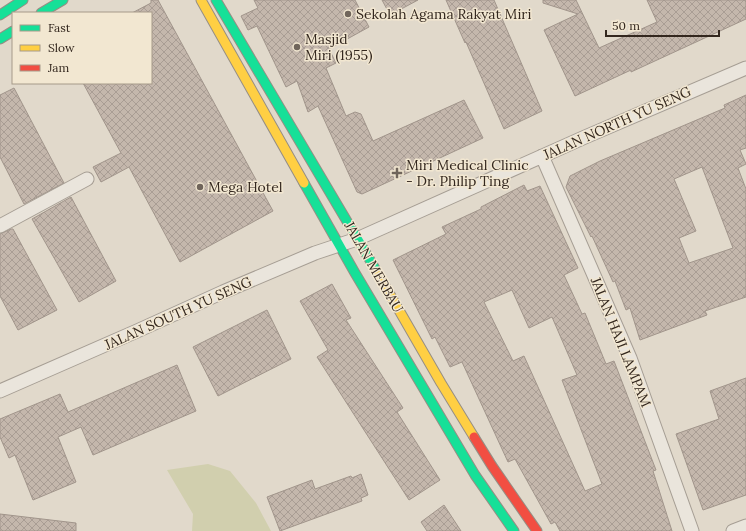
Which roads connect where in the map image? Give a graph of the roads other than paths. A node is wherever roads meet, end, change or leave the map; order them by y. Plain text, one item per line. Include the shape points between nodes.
1 (7, 0) edge
2 (22, 0) edge
3 (63, 0) edge
4 (201, 0) edge
5 (216, 0) edge
6 (43, 12) edge
7 (0, 15) edge
8 (12, 32) edge
9 (0, 39) edge
10 (746, 68) edge
11 (542, 156) junction
12 (87, 179) dead end
13 (0, 226) edge
14 (357, 239) junction
15 (339, 245) junction
16 (0, 391) edge
17 (746, 526) edge
18 (514, 531) edge
19 (537, 531) edge
20 (692, 531) edge
21 (733, 531) edge

1 - 2 street
2 - 7 street
3 - 6 street
4 - 15 street, JALAN MERBAU
5 - 14 street, JALAN MERBAU
8 - 9 street
10 - 11 street, JALAN NORTH YU SENG
11 - 14 street, JALAN NORTH YU SENG
11 - 20 street, JALAN HAJI LAMPAM via 630,358
12 - 13 street
14 - 15 street, JALAN SOUTH YU SENG
14 - 19 street, JALAN MERBAU via 480,447
15 - 16 street, JALAN SOUTH YU SENG via 223,292
15 - 18 street, JALAN MERBAU via 475,475
17 - 21 street

